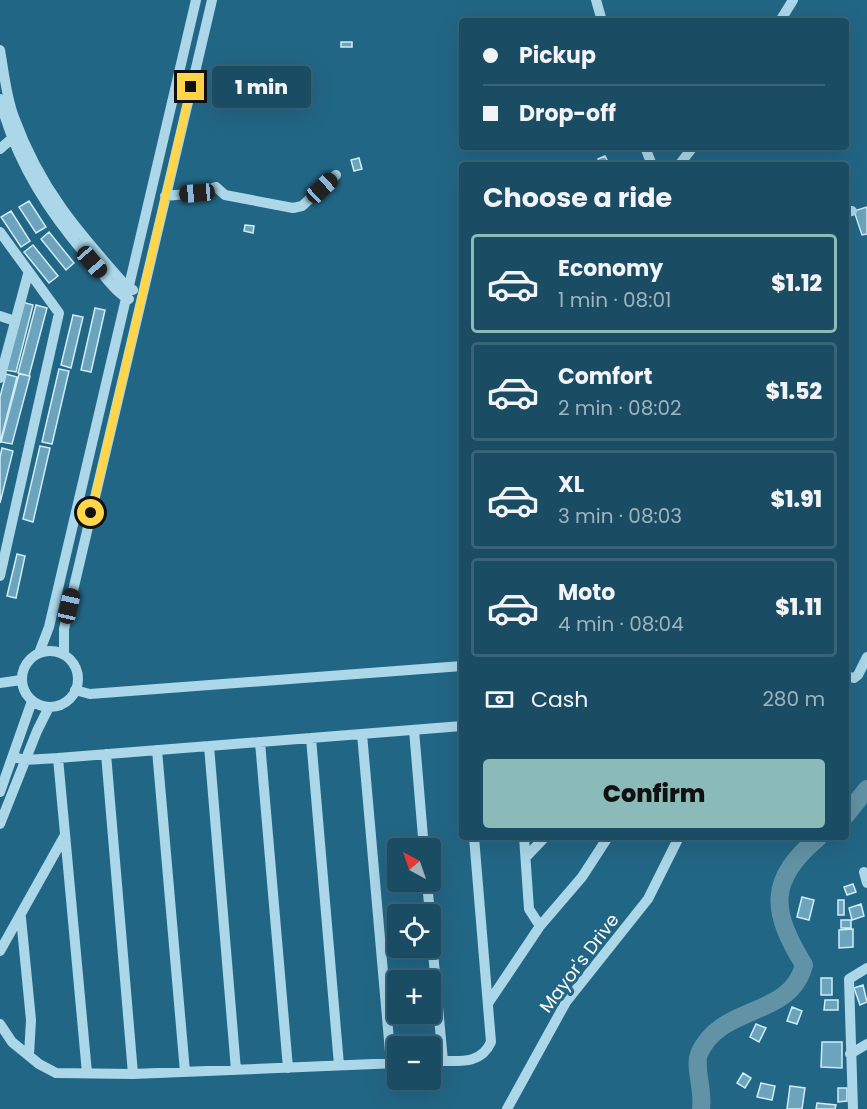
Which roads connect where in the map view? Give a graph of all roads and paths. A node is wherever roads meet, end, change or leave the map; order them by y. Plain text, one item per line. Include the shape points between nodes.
1 (196, 0) edge
2 (212, 0) edge
3 (596, 0) edge
4 (792, 0) edge
5 (601, 18) edge
6 (782, 18) edge
7 (0, 50) edge
8 (0, 99) edge
9 (15, 134) junction
10 (0, 148) edge
11 (691, 150) edge
12 (681, 162) edge
13 (336, 175) dead end
14 (165, 196) junction
15 (0, 232) edge
16 (28, 274) junction
17 (127, 293) junction
18 (141, 298) junction
19 (0, 316) edge
20 (15, 321) junction
21 (1, 371) edge
22 (0, 576) edge
23 (39, 653) junction
24 (64, 655) junction
25 (867, 657) edge
26 (459, 666) edge
27 (849, 677) edge
28 (21, 680) junction
29 (0, 683) edge
30 (75, 690) junction
31 (32, 701) junction
32 (49, 707) junction
33 (459, 726) edge
34 (414, 729) junction
35 (362, 734) junction
36 (311, 738) junction
37 (260, 742) junction
38 (209, 746) junction
39 (157, 750) junction
40 (106, 754) junction
41 (14, 757) junction
42 (58, 758) junction
43 (26, 760) junction
44 (0, 792) edge
45 (0, 824) edge
46 (65, 835) junction
47 (423, 838) edge
48 (474, 840) edge
49 (524, 840) edge
50 (542, 840) edge
51 (606, 840) edge
52 (677, 840) edge
53 (526, 857) junction
54 (21, 918) junction
55 (540, 926) junction
56 (0, 951) edge
57 (433, 958) edge
58 (867, 968) edge
59 (489, 1002) junction
60 (0, 1024) edge
61 (391, 1036) edge
62 (867, 1044) edge
63 (850, 1054) junction
64 (29, 1055) junction
65 (442, 1061) joint
66 (387, 1063) edge
67 (339, 1065) junction
68 (288, 1068) junction
69 (236, 1070) junction
70 (184, 1072) junction
71 (87, 1073) junction
72 (133, 1074) junction
73 (507, 1109) edge
74 (854, 1109) edge

1 - 17 street
2 - 14 street
3 - 5 street
4 - 6 street
7 - 9 street
8 - 9 street
9 - 10 street
9 - 17 street via 52,213
11 - 12 street
13 - 14 street via 302,206 293,208 225,195 216,187
14 - 18 street
15 - 16 street
16 - 20 street
16 - 22 street via 59,313
17 - 18 street
17 - 23 street via 49,627
18 - 24 street via 64,629
19 - 20 street
20 - 21 street
23 - 24 street via 56,651
23 - 28 street via 26,664
24 - 30 street via 76,669
25 - 27 street via 858,675
26 - 30 street via 90,694
28 - 29 street
28 - 31 street
30 - 32 street via 66,701
31 - 32 street
31 - 41 street
32 - 43 street
33 - 34 street
34 - 35 street
34 - 47 street
35 - 36 street
35 - 61 street
36 - 37 street
36 - 67 street
37 - 38 street
37 - 68 street
38 - 39 street
38 - 69 street
39 - 40 street
39 - 70 street
40 - 42 street
40 - 72 street
41 - 43 street
41 - 44 street
42 - 43 street
42 - 46 street
43 - 45 street
46 - 54 street
46 - 71 street
48 - 59 street
49 - 53 street
50 - 53 street
51 - 55 street via 582,877
52 - 73 street, Mayor's Drive via 648,898 566,1002
53 - 55 street via 530,909
54 - 56 street
54 - 64 street via 31,1020
55 - 59 street
57 - 65 street
58 - 63 street via 849,979
59 - 65 street via 492,1033 487,1052 477,1059
60 - 64 street via 12,1042
62 - 63 street
63 - 74 street
64 - 71 street via 56,1073
66 - 67 street
67 - 68 street
68 - 69 street
69 - 70 street
70 - 72 street
71 - 72 street

